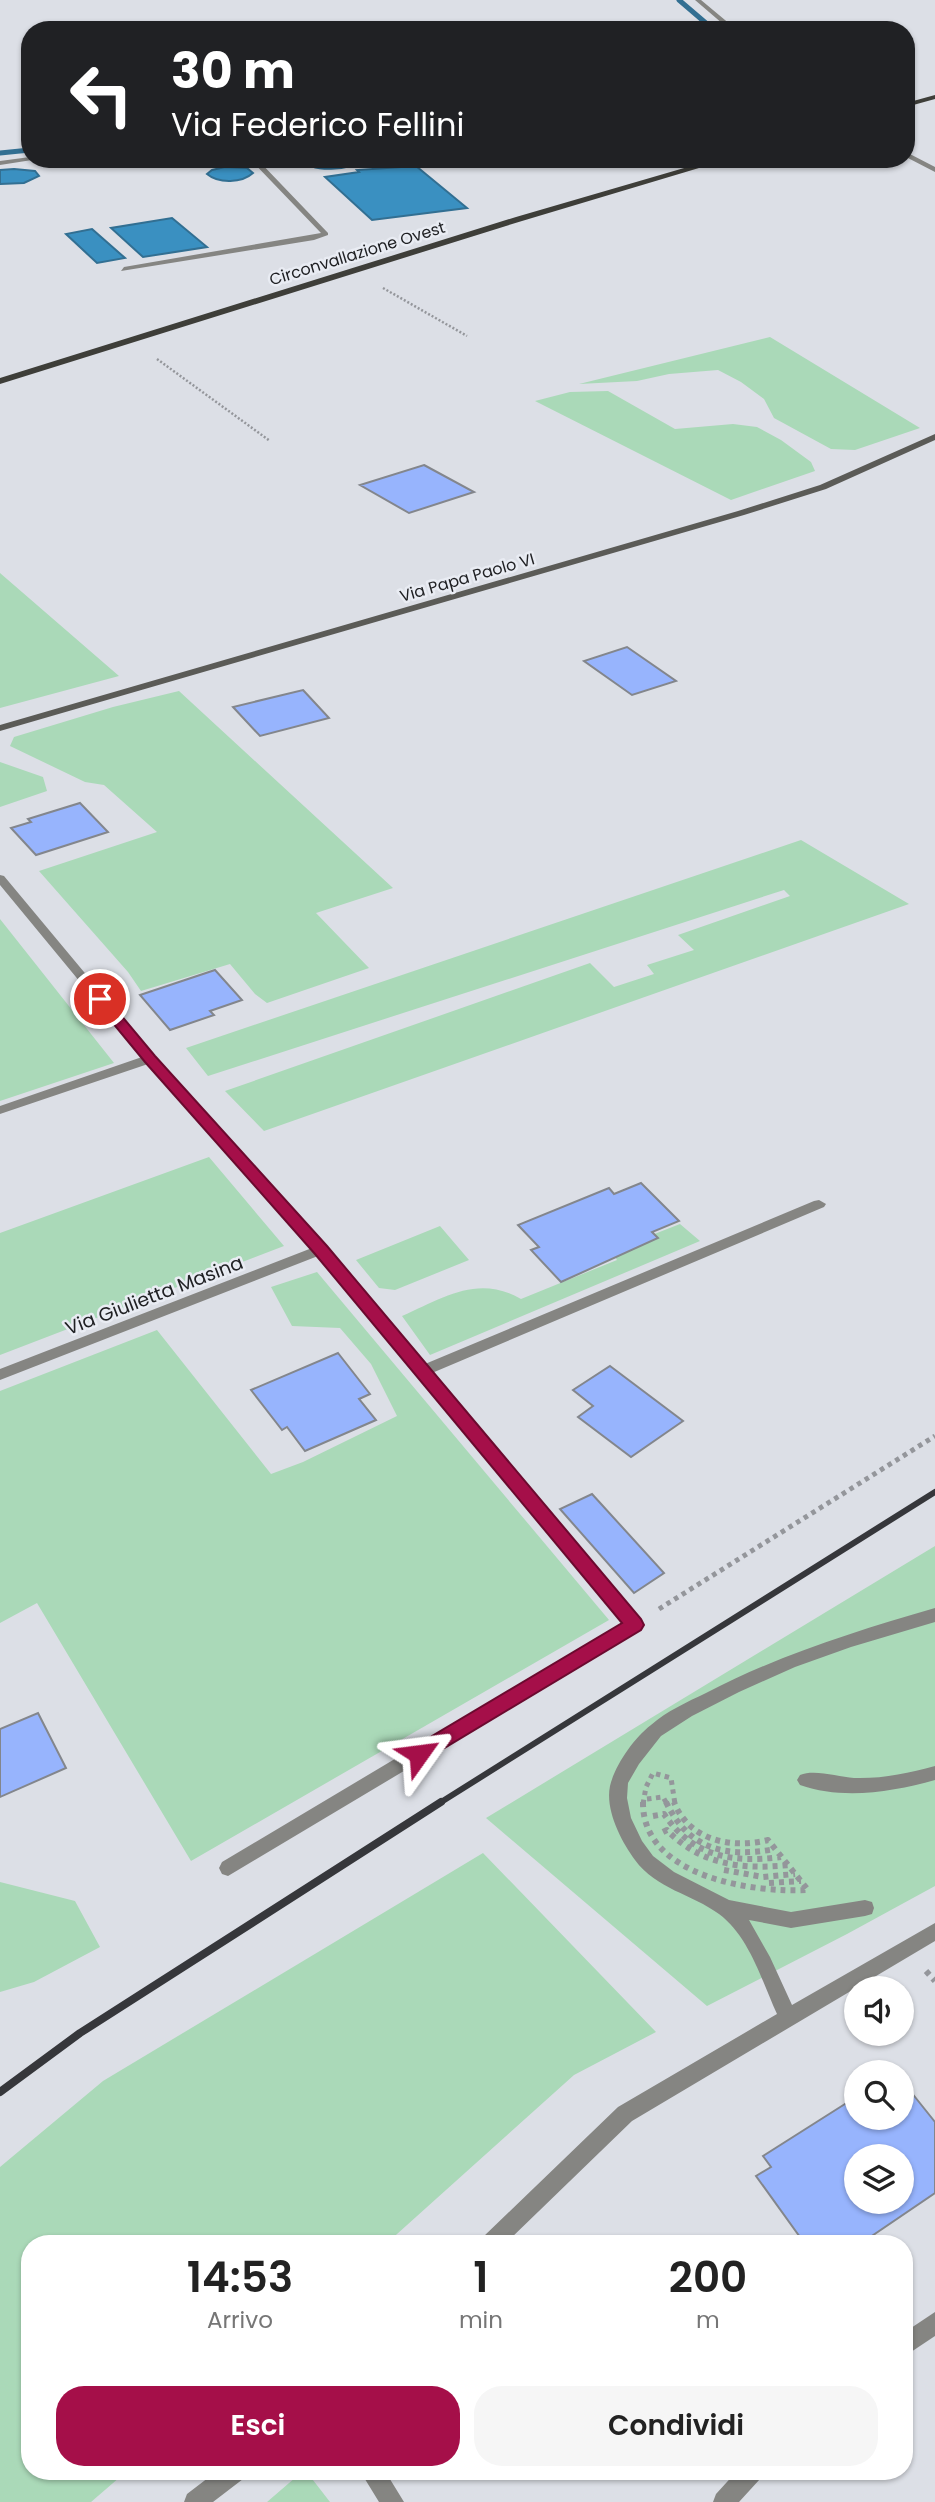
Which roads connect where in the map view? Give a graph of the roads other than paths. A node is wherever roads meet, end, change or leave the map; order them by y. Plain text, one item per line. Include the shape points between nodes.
1 (698, 0) edge
2 (723, 21) edge
3 (935, 97) edge
4 (915, 103) edge
5 (915, 159) edge
6 (21, 160) edge
7 (0, 163) edge
8 (262, 168) edge
9 (694, 168) edge
10 (935, 170) edge
11 (124, 268) dead end
12 (0, 382) edge
13 (935, 436) edge
14 (0, 728) edge
15 (0, 878) edge
16 (150, 1059) junction
17 (0, 1110) edge
18 (819, 1204) dead end
19 (321, 1250) junction
20 (422, 1371) junction
21 (0, 1375) edge
22 (935, 1615) edge
23 (935, 1773) edge
24 (806, 1780) dead end
25 (228, 1868) dead end
26 (722, 1907) junction
27 (865, 1908) dead end
28 (935, 1931) edge
29 (788, 2018) junction
30 (498, 2235) edge
31 (935, 2323) edge
32 (913, 2339) edge
33 (223, 2480) edge
34 (377, 2480) edge
35 (744, 2480) edge
36 (195, 2502) edge
37 (393, 2502) edge
38 (724, 2502) edge

1 - 2 street
3 - 4 main road
5 - 10 street
6 - 7 street
8 - 11 street via 326,234
9 - 12 main road, Circonvallazione Ovest
13 - 14 street, Via Papa Paolo VI via 823,487 741,513
15 - 16 street
16 - 17 street
16 - 19 street
18 - 20 street
19 - 20 street
19 - 21 street, Via Giulietta Masina
20 - 25 street via 634,1625
22 - 26 street via 828,1648 733,1686 655,1731 633,1759 618,1786 630,1837 648,1862 675,1884
23 - 24 street via 858,1787
26 - 27 street via 791,1920
26 - 29 street via 734,1915 748,1937
28 - 29 street
29 - 30 street via 625,2114
31 - 32 street
33 - 36 street
34 - 37 street
35 - 38 street

